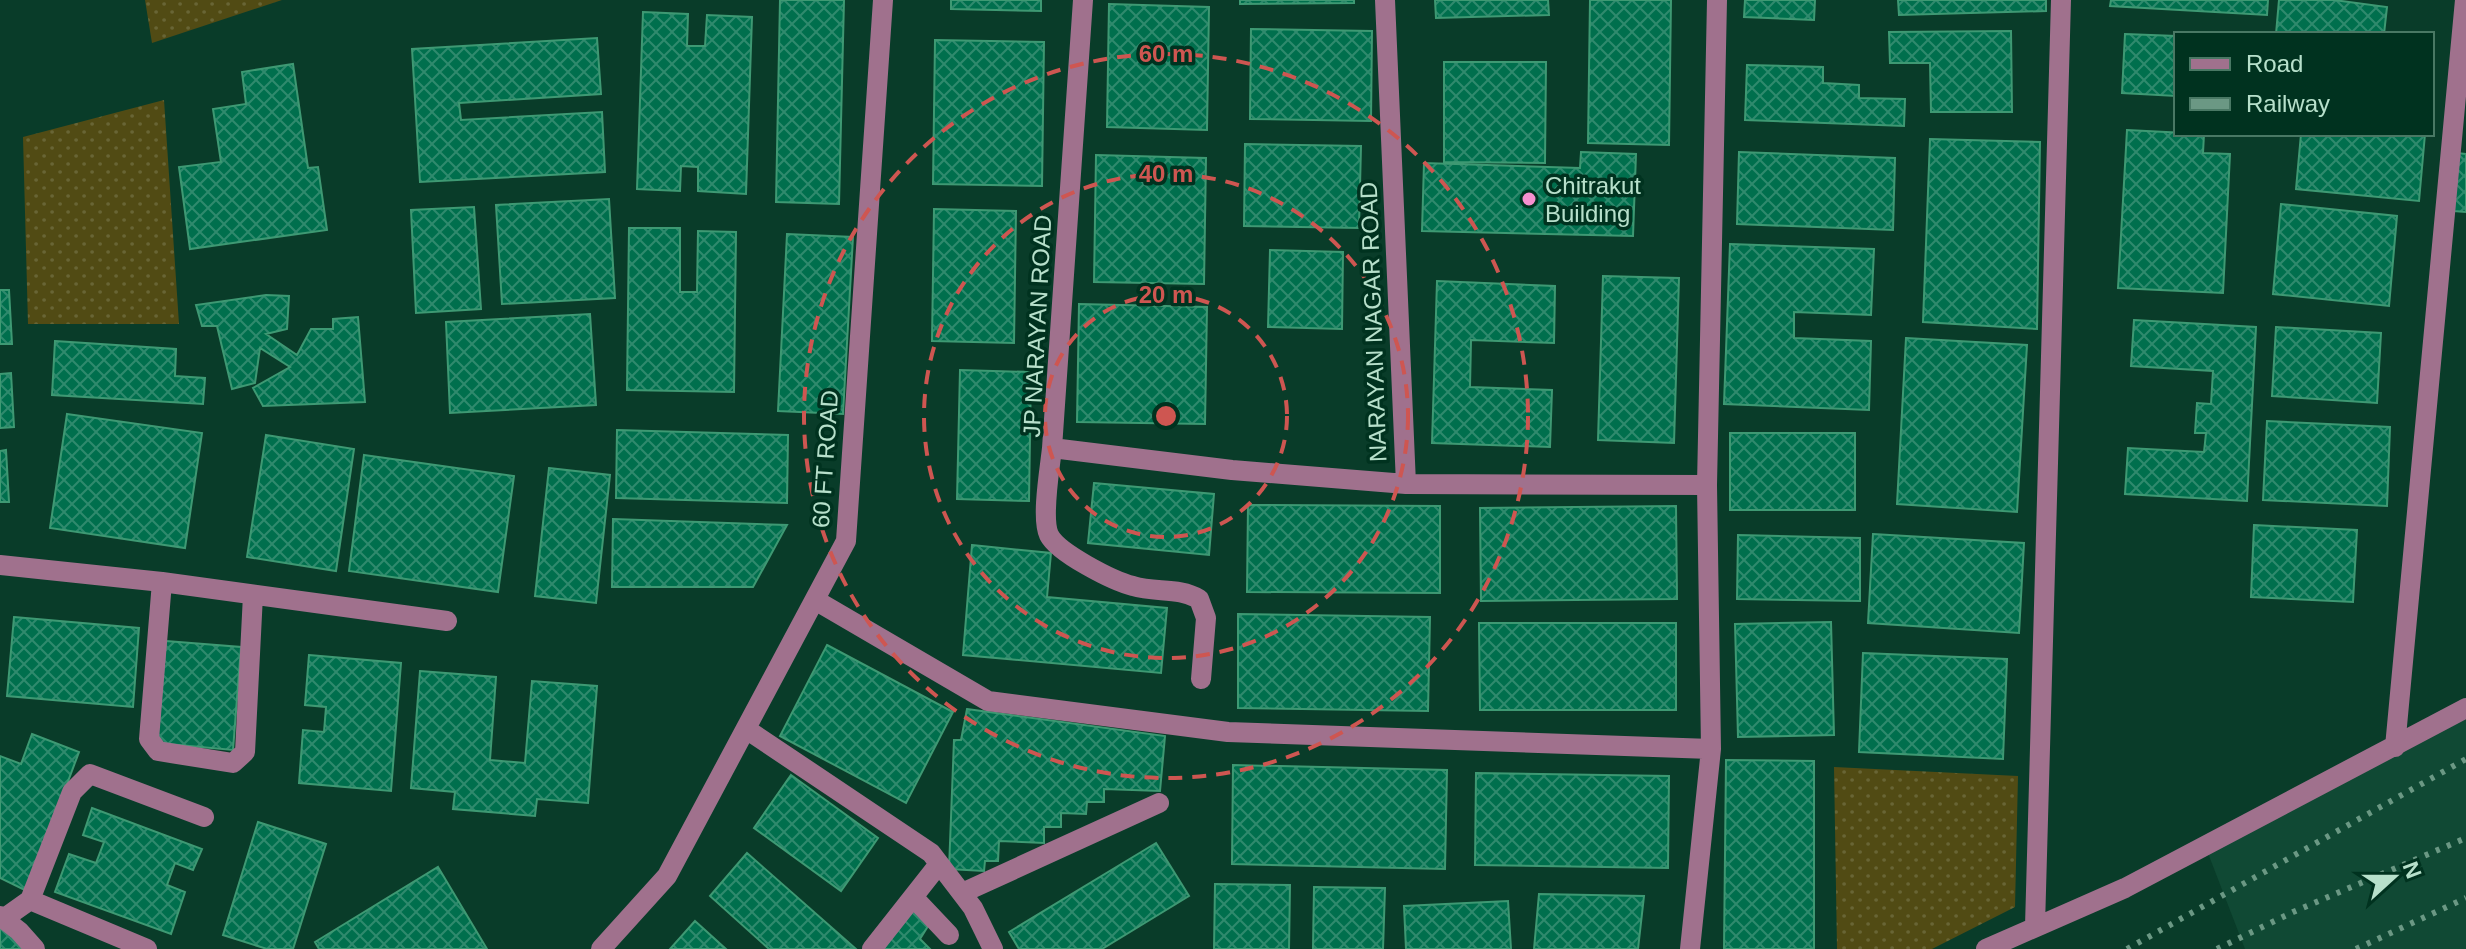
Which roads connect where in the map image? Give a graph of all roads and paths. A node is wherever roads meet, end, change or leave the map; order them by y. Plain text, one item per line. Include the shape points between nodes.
1 (883, 0) edge
2 (1083, 0) edge
3 (1385, 0) edge
4 (1717, 0) edge
5 (2061, 0) edge
6 (2465, 0) edge
7 (1052, 448) junction
8 (1406, 484) junction
9 (1707, 485) junction
10 (0, 565) edge
11 (162, 582) junction
12 (253, 595) junction
13 (815, 600) junction
14 (447, 621) dead end
15 (1201, 679) dead end
16 (2466, 708) edge
17 (746, 729) junction
18 (2395, 747) junction
19 (1711, 749) junction
20 (1159, 803) dead end
21 (204, 817) dead end
22 (939, 864) junction
23 (962, 893) junction
24 (913, 897) junction
25 (30, 900) junction
26 (2, 917) edge
27 (2035, 926) junction
28 (949, 935) dead end
29 (35, 949) edge
30 (147, 949) edge
31 (601, 949) edge
32 (872, 949) edge
33 (993, 949) edge
34 (1690, 949) edge
35 (1986, 949) edge

1 - 13 street, 60 FT ROAD via 846,541
2 - 7 street, JP NARAYAN ROAD
3 - 8 street, NARAYAN NAGAR ROAD
4 - 9 street
5 - 27 street
6 - 18 street
7 - 8 street, JP NARAYAN ROAD
7 - 15 street via 1048,534 1088,567 1134,587 1199,599 1206,618
8 - 9 street, NARAYAN NAGAR ROAD
9 - 19 street
10 - 11 street
11 - 12 street
11 - 12 street via 149,739 158,751 233,763 245,752
12 - 14 street
13 - 17 street, 60 FT ROAD
13 - 19 street via 988,701 1228,732
16 - 18 street
17 - 22 street via 931,853
17 - 31 street, 60 FT ROAD via 667,876
18 - 27 street via 2125,888
19 - 34 street
20 - 23 street
21 - 25 street via 90,774 72,792
22 - 23 street
22 - 24 street
23 - 33 street
24 - 28 street
24 - 32 street
25 - 26 street
25 - 30 street
26 - 29 street
27 - 35 street

